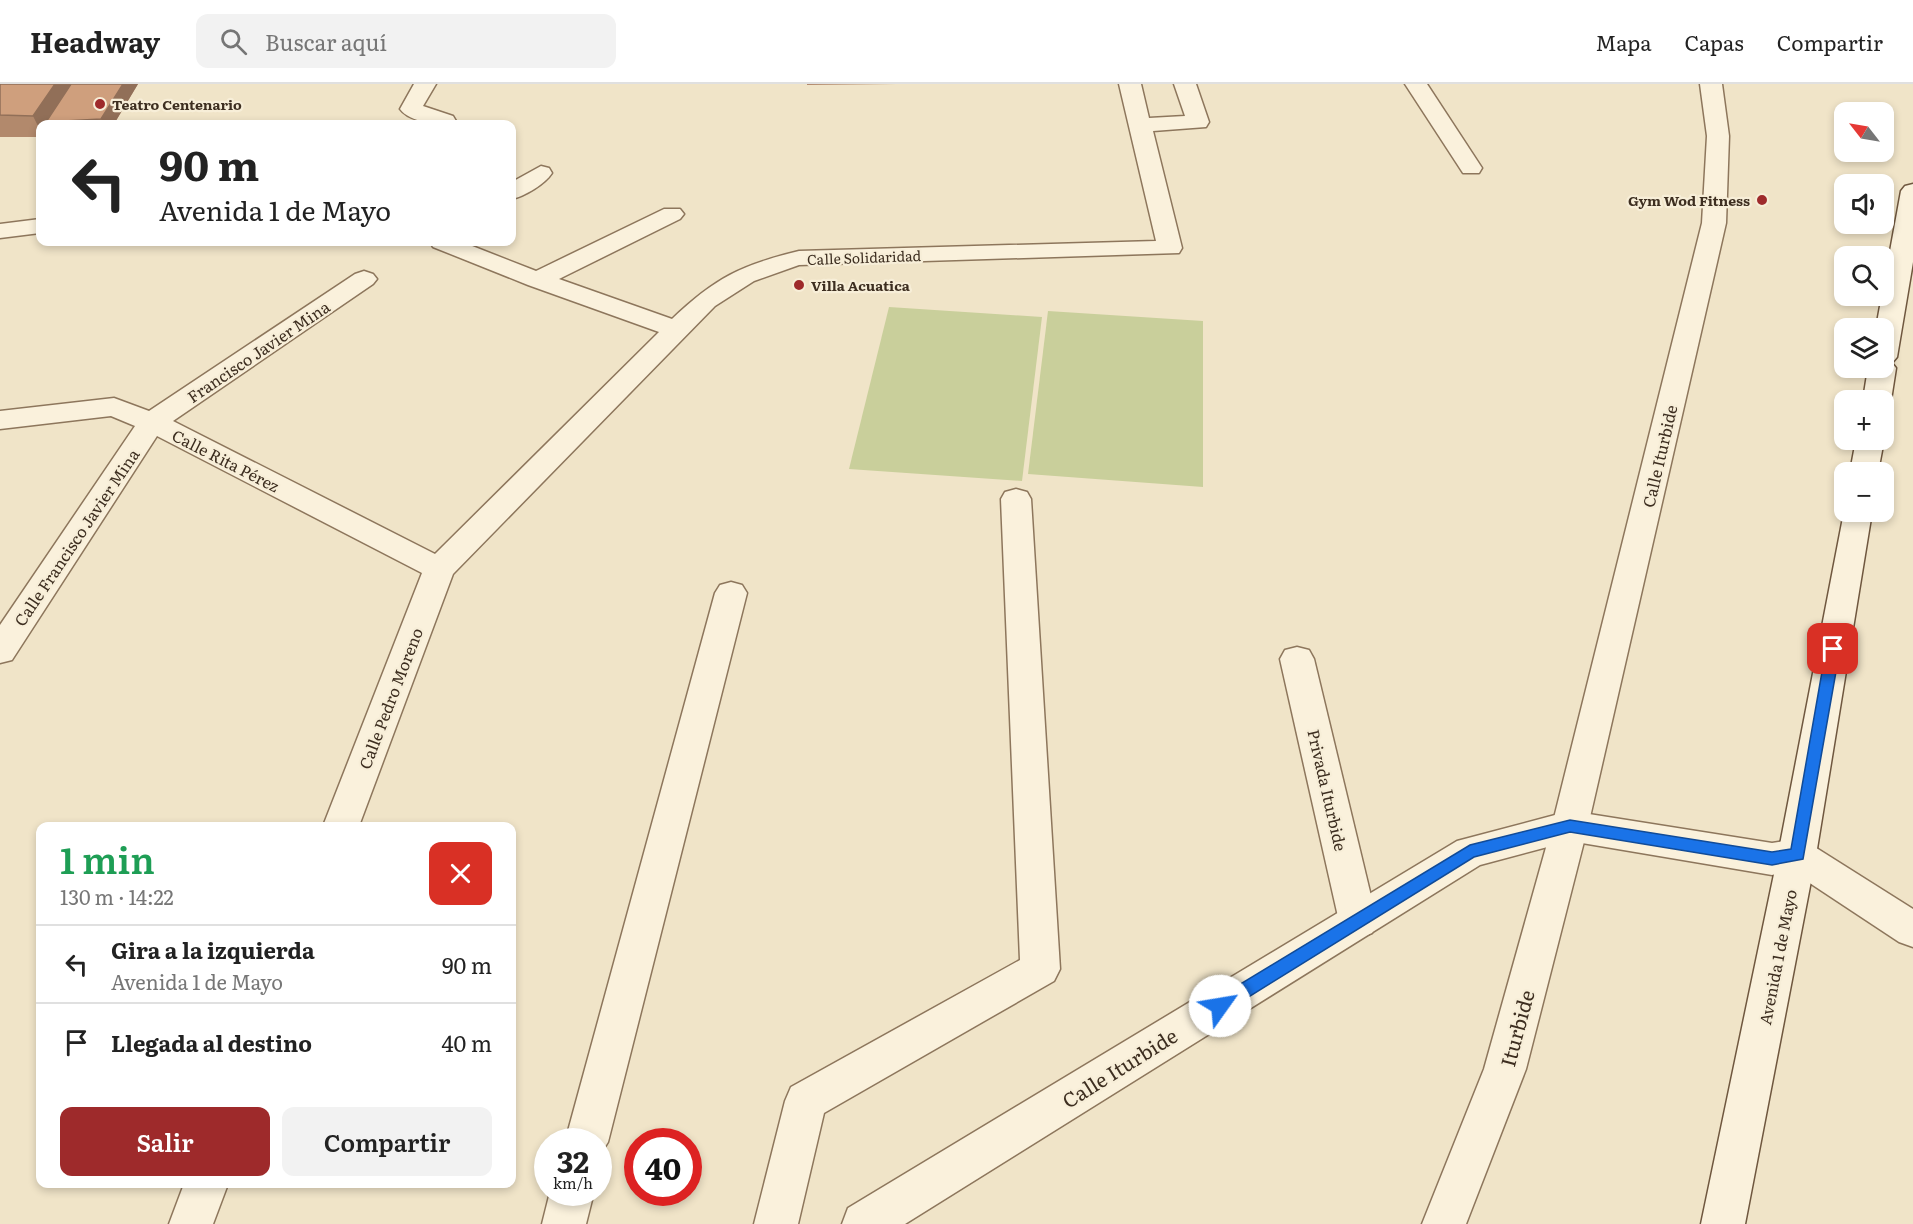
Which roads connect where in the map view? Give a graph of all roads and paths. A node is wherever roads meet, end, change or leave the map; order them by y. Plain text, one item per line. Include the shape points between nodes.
1 (425, 84) edge
2 (1130, 84) edge
3 (1185, 84) edge
4 (1416, 84) edge
5 (1711, 84) edge
6 (442, 120) edge
7 (1142, 125) junction
8 (1471, 168) dead end
9 (541, 173) dead end
10 (516, 189) edge
11 (1913, 191) edge
12 (672, 214) dead end
13 (36, 226) edge
14 (0, 231) edge
15 (452, 246) edge
16 (364, 279) dead end
17 (537, 280) junction
18 (1891, 318) edge
19 (676, 329) junction
20 (0, 420) edge
21 (152, 422) junction
22 (1016, 500) dead end
23 (1855, 522) edge
24 (439, 569) junction
25 (731, 593) dead end
26 (0, 651) edge
27 (1297, 659) dead end
28 (343, 822) edge
29 (1570, 826) junction
30 (1797, 855) junction
31 (1358, 921) junction
32 (1913, 930) edge
33 (590, 1128) edge
34 (204, 1188) edge
35 (568, 1206) edge
36 (191, 1224) edge
37 (564, 1224) edge
38 (776, 1224) edge
39 (864, 1224) edge
40 (1444, 1224) edge
41 (1723, 1224) edge

1 - 6 street via 411,109
2 - 7 street, Calle Solidaridad
3 - 7 street via 1198,122
4 - 8 street
5 - 29 street, Calle Iturbide via 1718,136 1714,223
7 - 19 street, Calle Solidaridad via 1170,248 799,258 758,268 734,279 712,294
9 - 10 street
11 - 18 street
12 - 17 street
13 - 14 street
15 - 17 street
16 - 21 street, Francisco Javier Mina
17 - 19 street
19 - 24 street, Calle Solidaridad
20 - 21 street, Calle Rita Pérez via 114,407
21 - 24 street, Calle Rita Pérez
21 - 26 street, Calle Francisco Javier Mina
22 - 38 street via 1040,969 806,1101
23 - 30 street, Avenida 1 de Mayo
24 - 28 street, Calle Pedro Moreno
25 - 33 street
27 - 31 street, Privada Iturbide
29 - 30 street, Calle Iturbide via 1772,859
29 - 31 street, Calle Iturbide via 1470,852
29 - 40 street, Iturbide via 1505,1069
30 - 32 street
30 - 41 street, Avenida 1 de Mayo
31 - 39 street, Calle Iturbide
34 - 36 street
35 - 37 street

